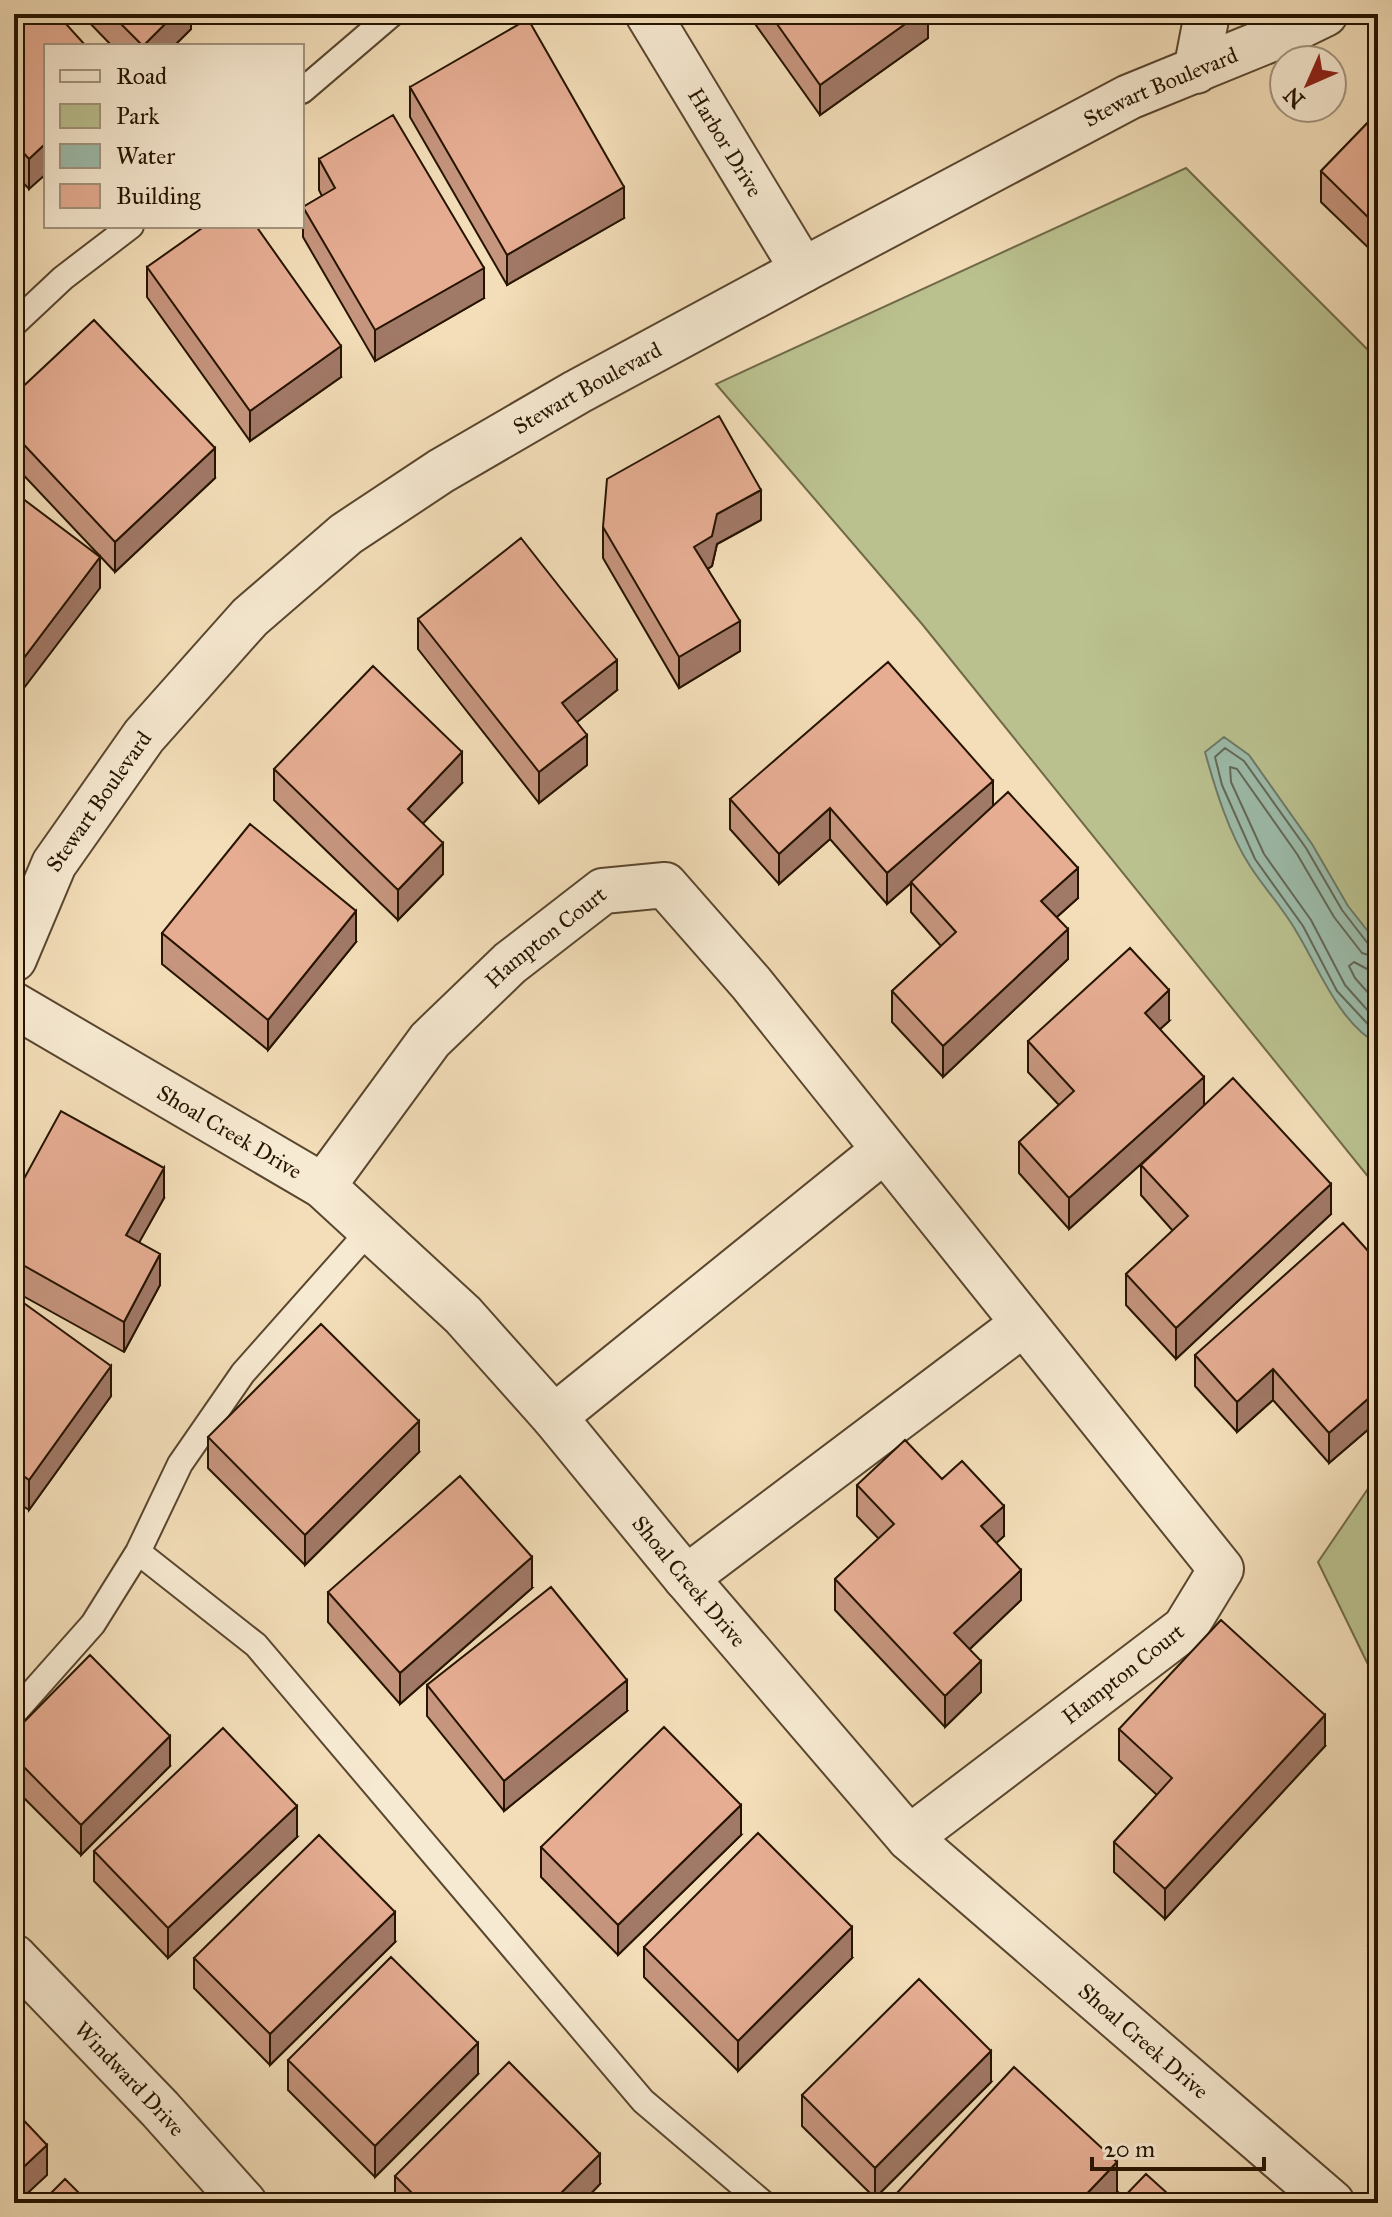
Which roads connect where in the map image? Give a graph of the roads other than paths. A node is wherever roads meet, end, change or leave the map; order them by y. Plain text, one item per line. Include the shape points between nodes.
1 (392, 14) edge
2 (648, 14) edge
3 (1207, 14) edge
4 (1325, 14) edge
5 (1196, 71) junction
6 (304, 89) edge
7 (128, 228) edge
8 (803, 270) junction
9 (14, 324) edge
10 (14, 959) edge
11 (14, 1005) edge
12 (883, 1151) junction
13 (323, 1186) junction
14 (369, 1231) junction
15 (1023, 1324) junction
16 (554, 1417) junction
17 (138, 1552) junction
18 (686, 1578) junction
19 (14, 1713) edge
20 (909, 1838) junction
21 (14, 1957) edge
22 (244, 2203) edge
23 (763, 2203) edge
24 (1332, 2203) edge

1 - 6 lane
2 - 8 street, Harbor Drive
3 - 5 street
4 - 5 street, Stewart Boulevard
5 - 8 street, Stewart Boulevard via 1129,97
7 - 9 lane
8 - 10 street, Stewart Boulevard via 441,471 346,534 250,617 144,736 54,864
11 - 13 street, Shoal Creek Drive
12 - 13 street, Hampton Court via 751,983 665,885 603,891 510,963 430,1040
12 - 15 street, Hampton Court
12 - 16 street
13 - 14 street, Shoal Creek Drive
14 - 16 street, Shoal Creek Drive via 463,1315
14 - 17 lane via 243,1373 180,1464
15 - 18 street
15 - 20 street, Hampton Court via 1221,1569 1185,1628
16 - 18 street, Shoal Creek Drive
17 - 19 lane via 93,1624
17 - 23 lane via 256,1645 643,2101
18 - 20 street, Shoal Creek Drive
20 - 24 street, Shoal Creek Drive
21 - 22 street, Windward Drive

